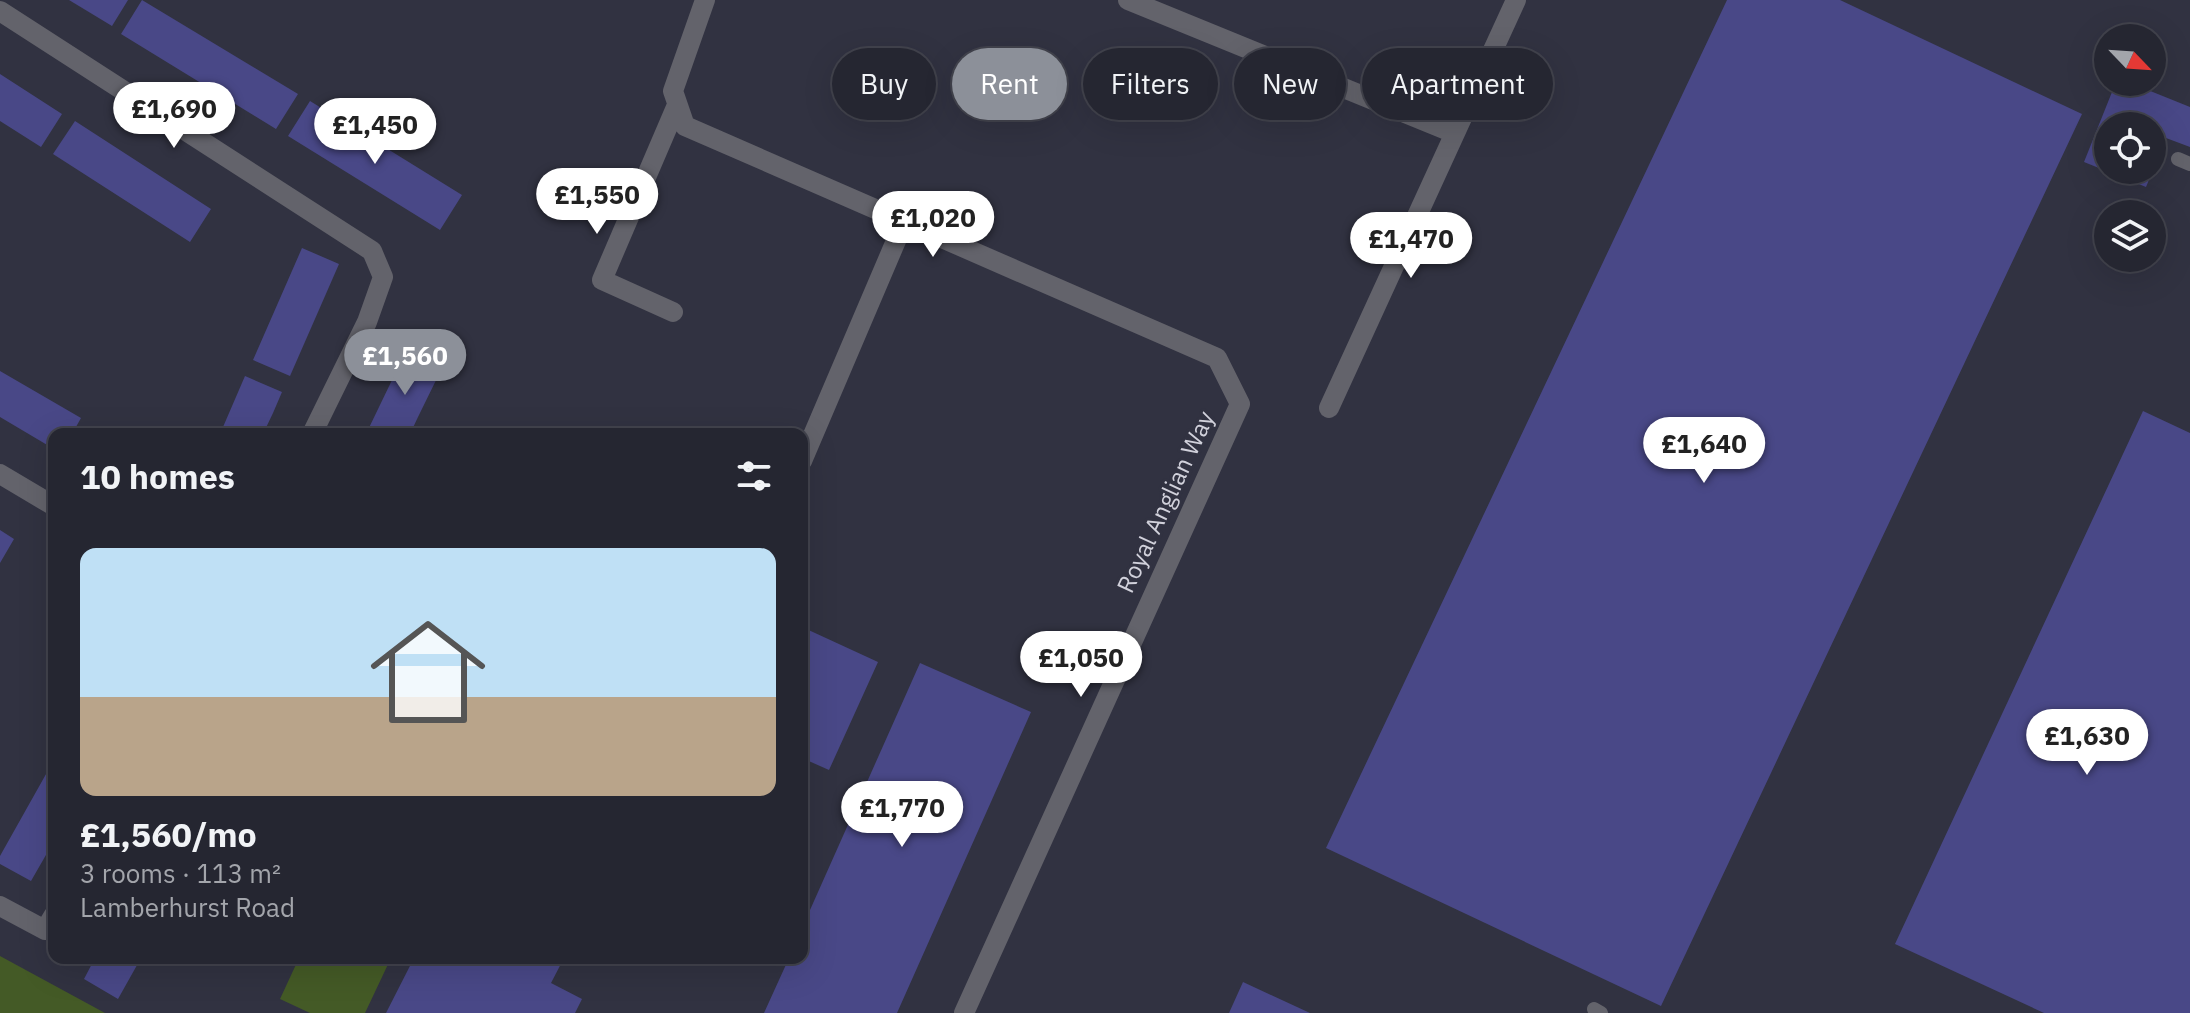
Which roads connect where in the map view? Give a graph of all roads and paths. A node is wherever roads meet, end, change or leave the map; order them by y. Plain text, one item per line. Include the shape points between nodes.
1 (705, 0) edge
2 (1128, 0) edge
3 (1516, 0) edge
4 (0, 11) edge
5 (675, 98) junction
6 (1454, 133) junction
7 (904, 222) junction
8 (673, 312) dead end
9 (1329, 408) dead end
10 (315, 428) edge
11 (808, 447) edge
12 (0, 474) edge
13 (48, 502) edge
14 (0, 906) edge
15 (48, 921) edge
16 (964, 1013) edge

1 - 5 street
2 - 6 street
3 - 6 street
4 - 10 street via 372,251 383,277
5 - 7 street, Royal Anglian Way via 685,126
5 - 8 street via 602,280
6 - 9 street
7 - 11 street
7 - 16 street, Royal Anglian Way via 1217,358 1240,404
12 - 13 street
14 - 15 street

